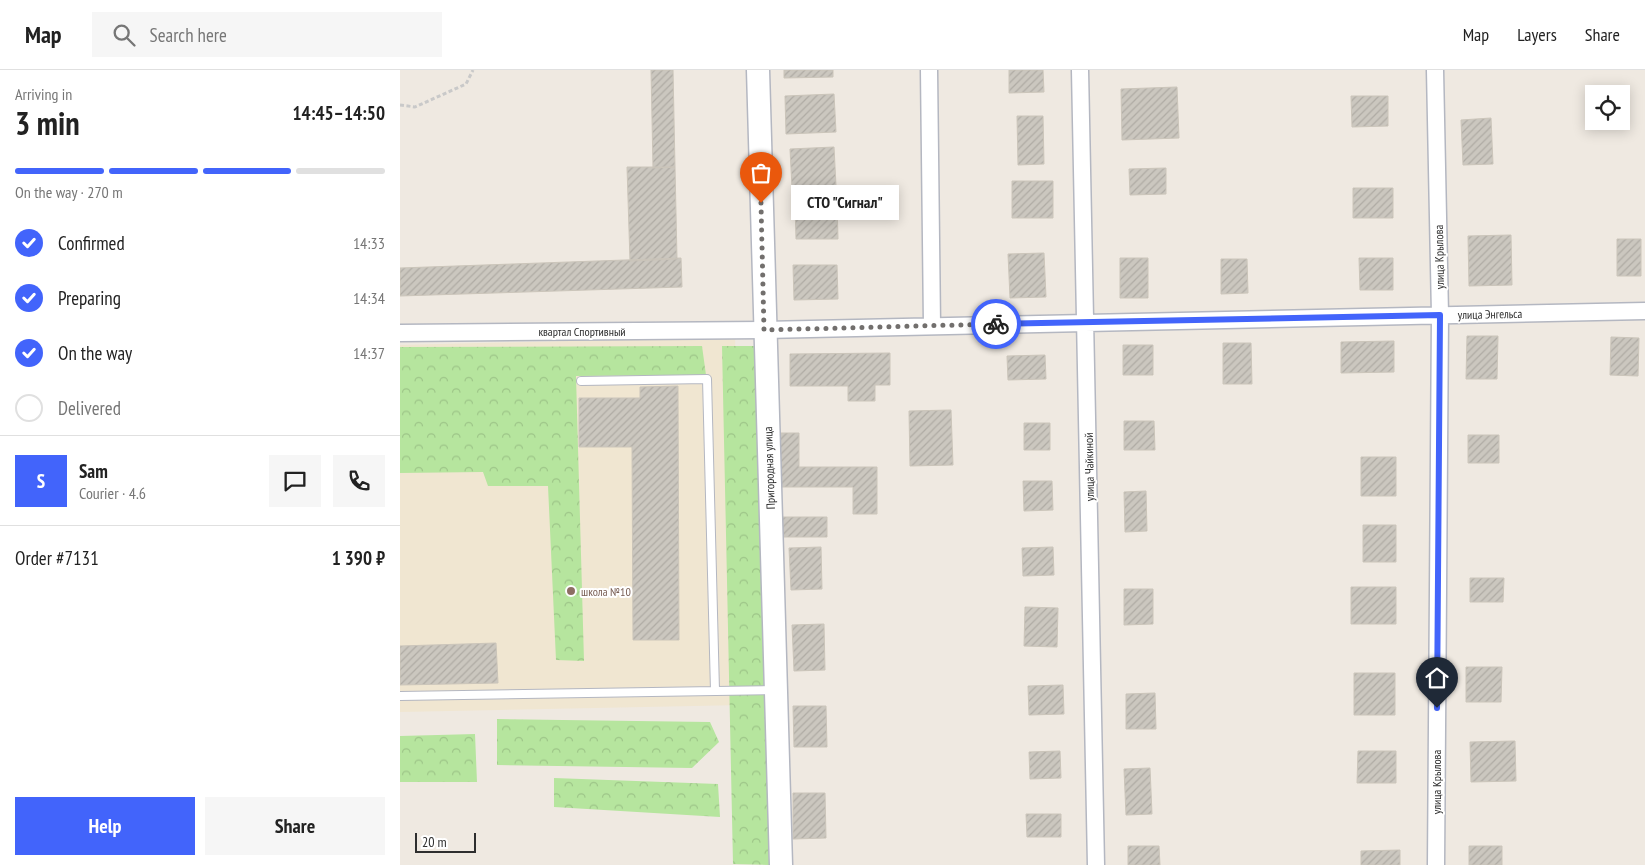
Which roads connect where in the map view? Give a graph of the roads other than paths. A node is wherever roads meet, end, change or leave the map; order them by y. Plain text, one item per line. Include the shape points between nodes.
1 (758, 70) edge
2 (929, 70) edge
3 (1080, 70) edge
4 (1435, 70) edge
5 (1645, 311) edge
6 (1440, 315) junction
7 (1087, 323) junction
8 (932, 325) junction
9 (764, 330) junction
10 (400, 333) edge
11 (581, 381) dead end
12 (776, 690) junction
13 (715, 691) junction
14 (400, 696) edge
15 (781, 865) edge
16 (1096, 865) edge
17 (1436, 865) edge

1 - 9 street, Пригородная улица
2 - 8 street
3 - 7 street, улица Чайкиной
4 - 6 street, улица Крылова
5 - 6 street, улица Энгельса
6 - 7 street, улица Энгельса
6 - 17 street, улица Крылова
7 - 8 street, улица Энгельса
7 - 16 street, улица Чайкиной
8 - 9 street, улица Энгельса
9 - 10 street, квартал Спортивный
9 - 12 street, Пригородная улица
11 - 13 lane via 707,379
12 - 13 lane
12 - 15 street, Пригородная улица
13 - 14 lane

